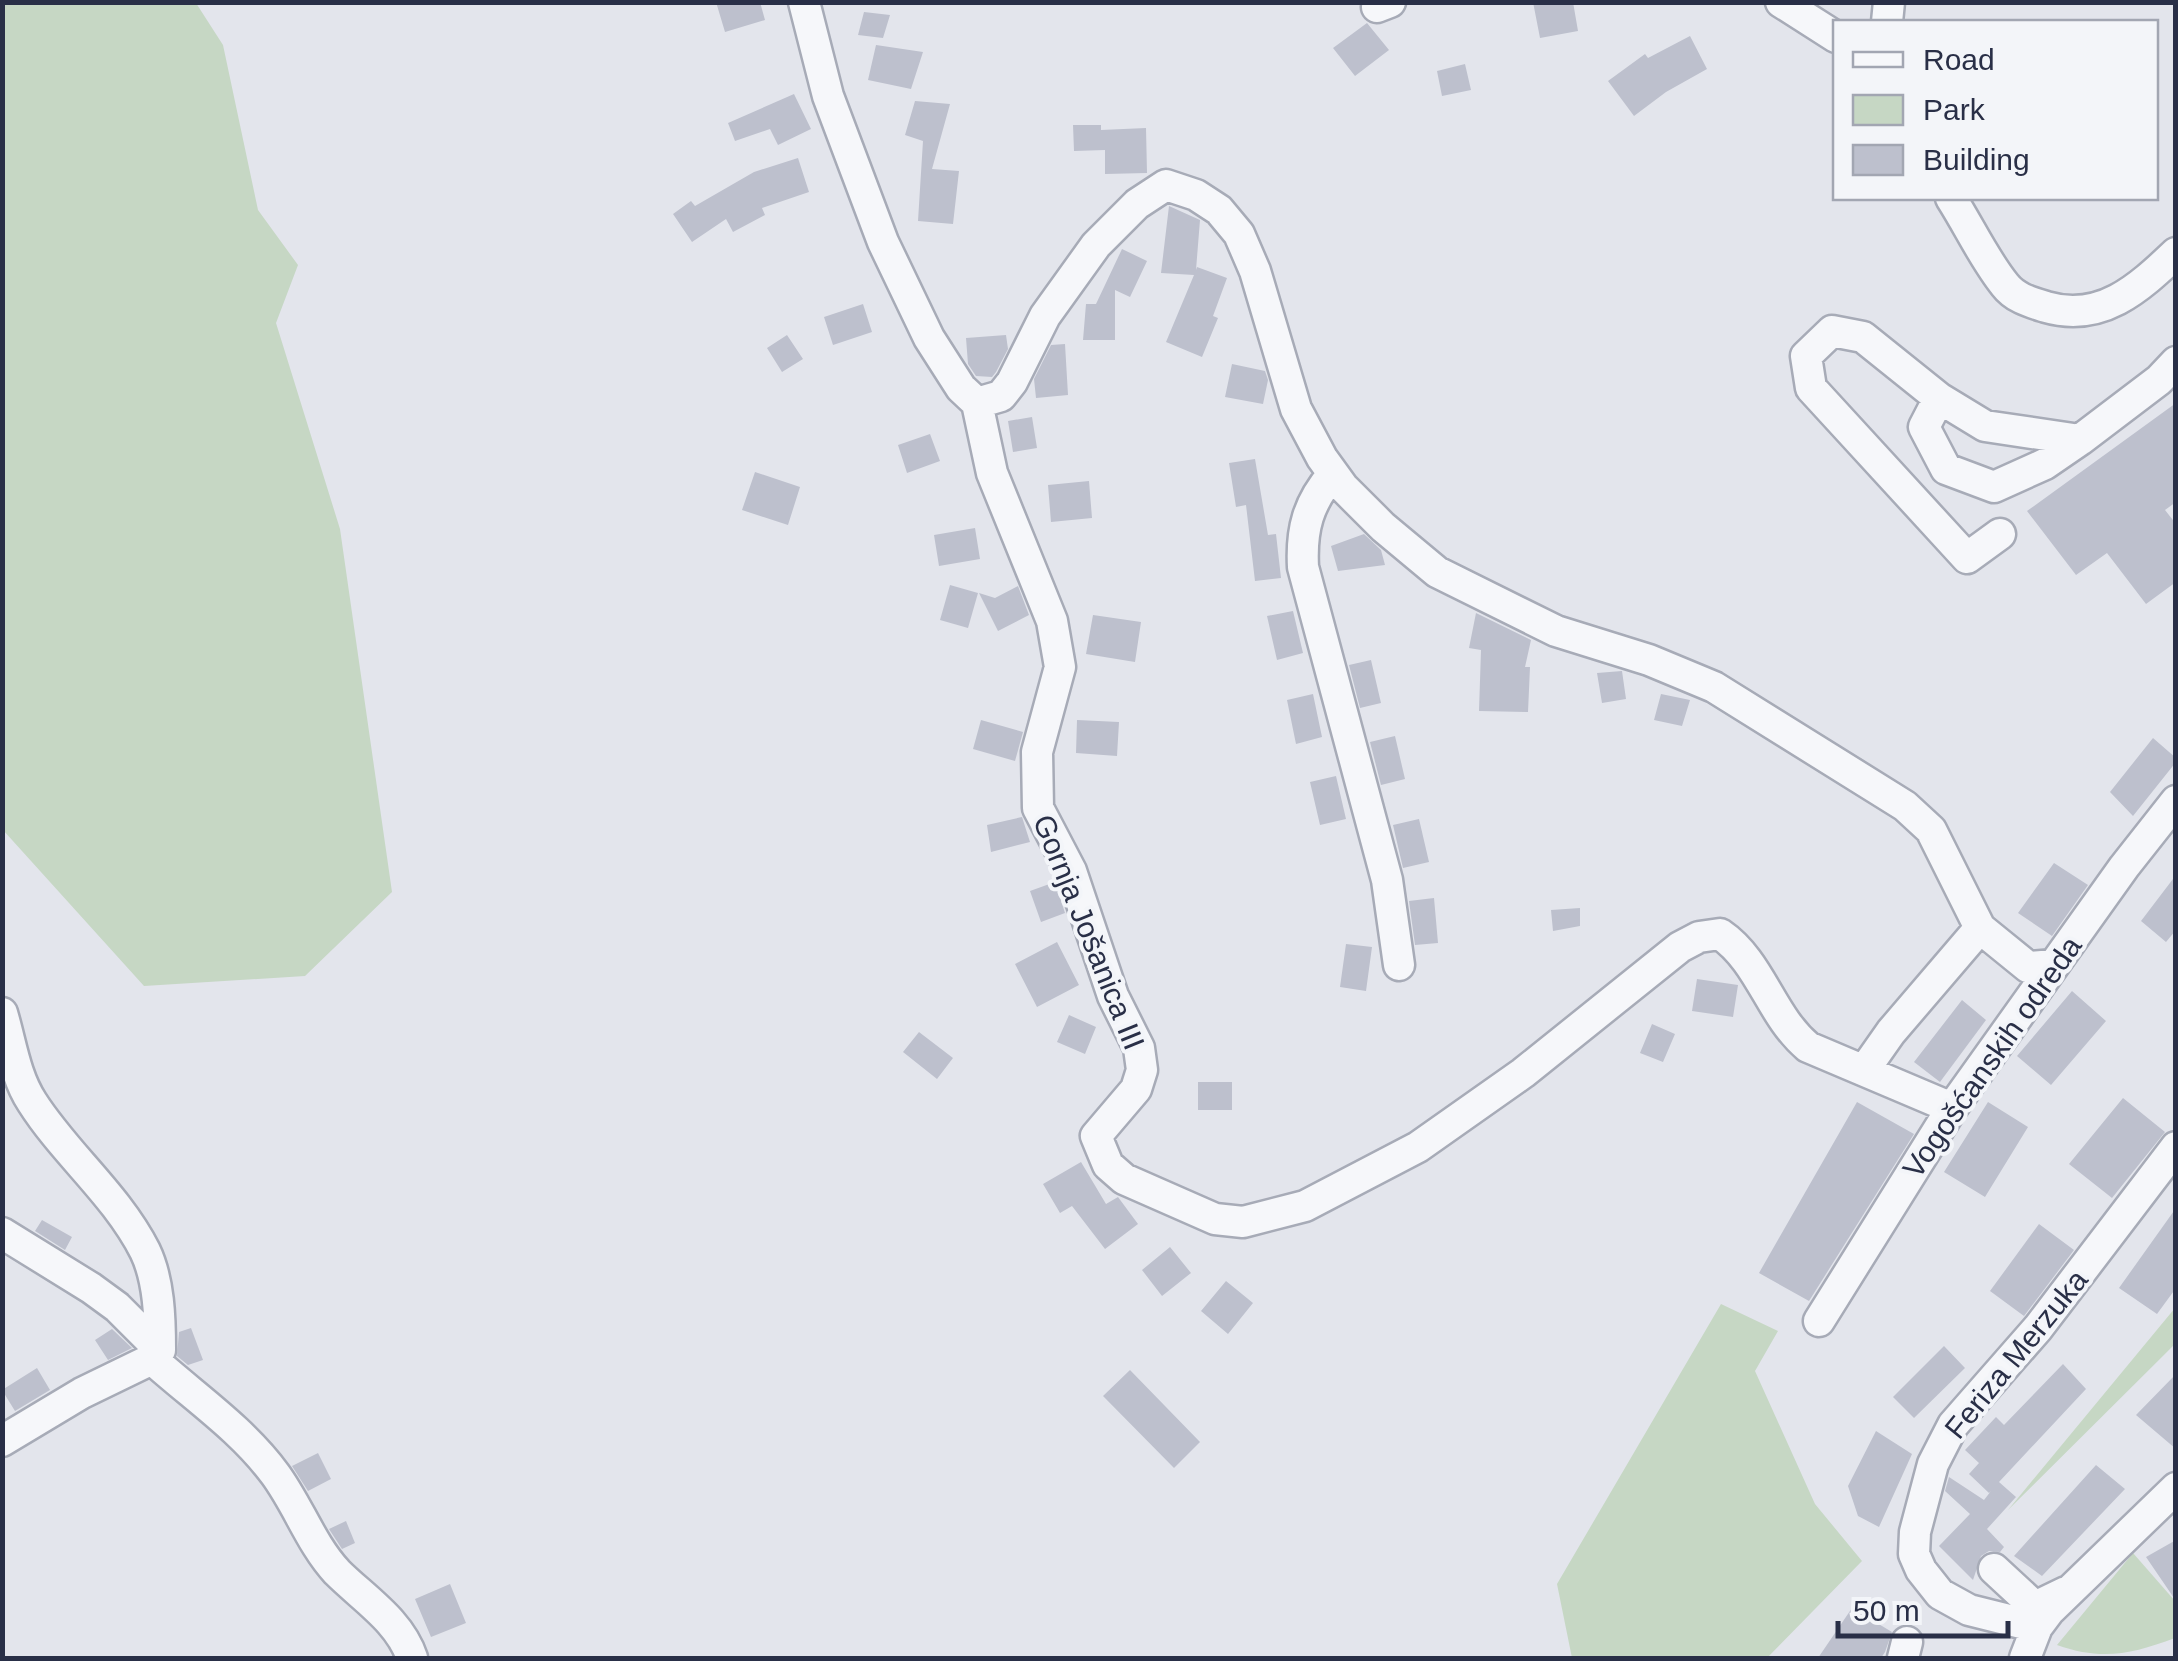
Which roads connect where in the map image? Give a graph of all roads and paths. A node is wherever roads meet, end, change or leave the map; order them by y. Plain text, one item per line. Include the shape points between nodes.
1 (804, 2) edge
2 (1781, 2) edge
3 (1833, 34) edge
4 (1952, 200) edge
5 (2176, 253) edge
6 (2176, 362) edge
7 (1939, 398) junction
8 (977, 403) junction
9 (2080, 440) junction
10 (1333, 474) junction
11 (2000, 534) dead end
12 (2176, 801) edge
13 (1980, 928) junction
14 (1399, 965) dead end
15 (2054, 965) junction
16 (2, 1014) edge
17 (1865, 1069) junction
18 (1952, 1108) junction
19 (2176, 1147) edge
20 (2, 1234) edge
21 (1819, 1320) dead end
22 (156, 1354) junction
23 (2, 1440) edge
24 (2176, 1488) edge
25 (1994, 1569) dead end
26 (2068, 1591) junction
27 (2038, 1626) junction
28 (412, 1658) edge
29 (2025, 1658) edge
30 (2047, 1658) edge

1 - 8 street, Gornja Jošanica III via 828,96 883,242 929,338
2 - 3 street
4 - 5 street via 2006,287 2058,310 2089,312 2120,298
6 - 9 street
7 - 9 street via 1985,426
7 - 9 street via 1924,426 1946,469 1994,487
7 - 11 street via 1863,338 1832,331 1806,356 1811,388 1966,558
8 - 10 street via 1000,396 1012,382 1045,316 1096,246 1166,185 1220,210 1238,234 1296,409
8 - 17 street, Gornja Jošanica III via 992,473 1052,620 1060,667 1038,752 1038,808 1071,871 1113,996 1139,1048 1136,1088 1096,1136 1108,1165 1124,1179 1215,1219 1243,1222 1305,1206 1418,1146 1699,937 1720,934 1744,954 1793,1035 1808,1047
10 - 13 street via 1437,572 1556,631 1714,687 1904,806 1931,830
10 - 14 street via 1308,509 1303,567 1387,880
12 - 15 street, Vogošćanskih odreda
13 - 15 street via 2028,966
13 - 17 street
15 - 18 street, Vogošćanskih odreda
16 - 22 street via 32,1102 146,1253 156,1288
17 - 18 street, Gornja Jošanica III
18 - 21 street, Vogošćanskih odreda
19 - 27 street, Feriza Merzuka via 2038,1328 1953,1425 1933,1464 1915,1532 1922,1570 1940,1594 1968,1610
20 - 22 street via 117,1308
22 - 23 street
22 - 28 street via 274,1472 322,1553 386,1616
24 - 26 street
25 - 26 street via 2034,1607
26 - 27 street
27 - 29 street
27 - 30 street

